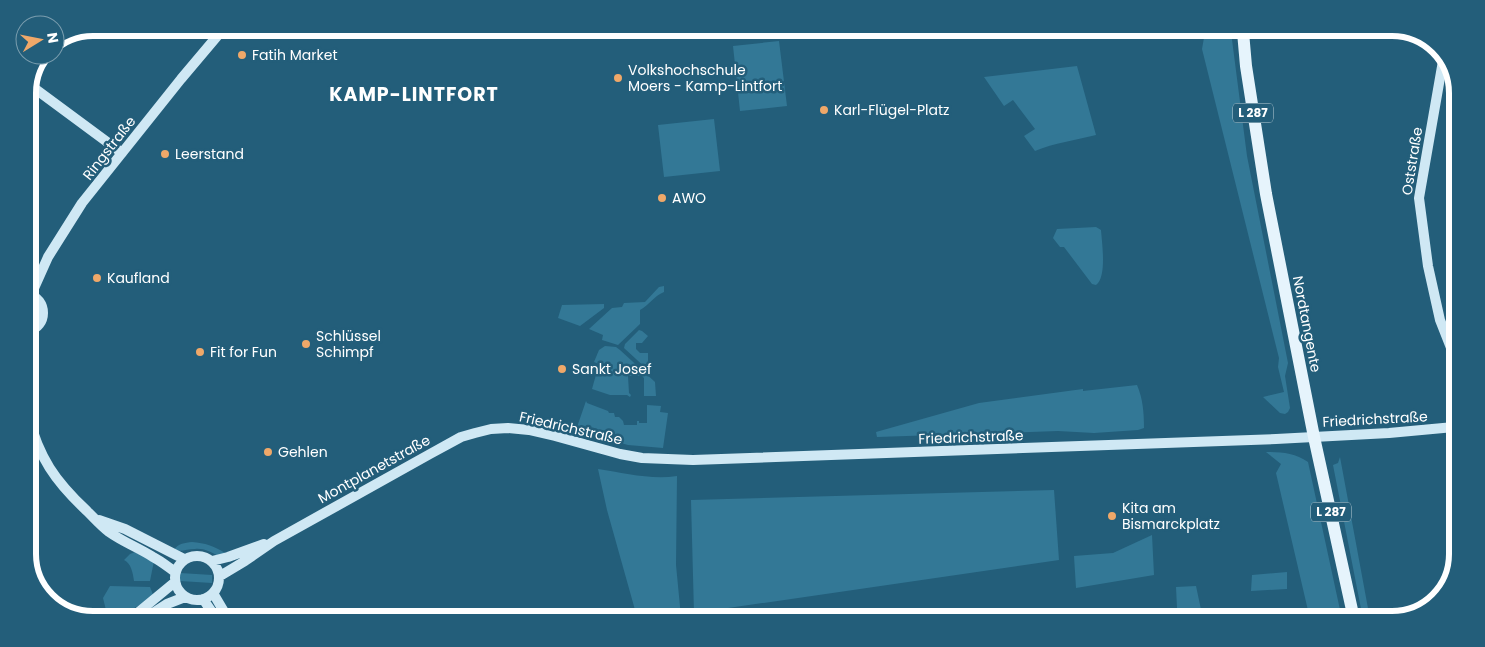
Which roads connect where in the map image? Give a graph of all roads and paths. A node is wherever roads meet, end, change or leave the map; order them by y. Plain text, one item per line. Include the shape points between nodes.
1 (217, 36) edge
2 (1243, 36) edge
3 (1442, 67) edge
4 (36, 90) edge
5 (122, 153) junction
6 (36, 282) edge
7 (36, 299) edge
8 (36, 328) edge
9 (1449, 343) edge
10 (1449, 427) edge
11 (491, 429) joint
12 (1314, 437) junction
13 (36, 442) edge
14 (95, 519) junction
15 (274, 540) junction
16 (184, 559) junction
17 (212, 561) junction
18 (220, 576) junction
19 (175, 577) junction
20 (213, 593) junction
21 (185, 596) junction
22 (203, 599) junction
23 (139, 611) edge
24 (156, 611) edge
25 (211, 611) edge
26 (224, 611) edge
27 (1352, 611) edge

1 - 5 street, Ringstraße
2 - 12 main road, Nordtangente / L 287 via 1266,194
3 - 9 street, Oststraße via 1419,198 1428,266 1440,320
4 - 5 street
5 - 6 street, Ringstraße via 68,224
7 - 8 street, Ringstraße via 44,313
10 - 12 street, Friedrichstraße
11 - 12 street, Friedrichstraße via 529,430 620,454 675,460
11 - 15 street, Montplanetstraße via 461,437
12 - 27 main road, Nordtangente / L 287
13 - 14 street via 42,457 67,493
14 - 16 street via 125,529
14 - 19 street via 109,532 153,557
15 - 17 street, Montplanetstraße
15 - 18 street, Montplanetstraße
16 - 17 street via 196,555
16 - 19 street via 178,564
17 - 18 street
18 - 20 street
19 - 21 street via 181,594
19 - 23 street
20 - 22 street
20 - 26 street
21 - 22 street via 193,600
21 - 24 street
22 - 25 street

